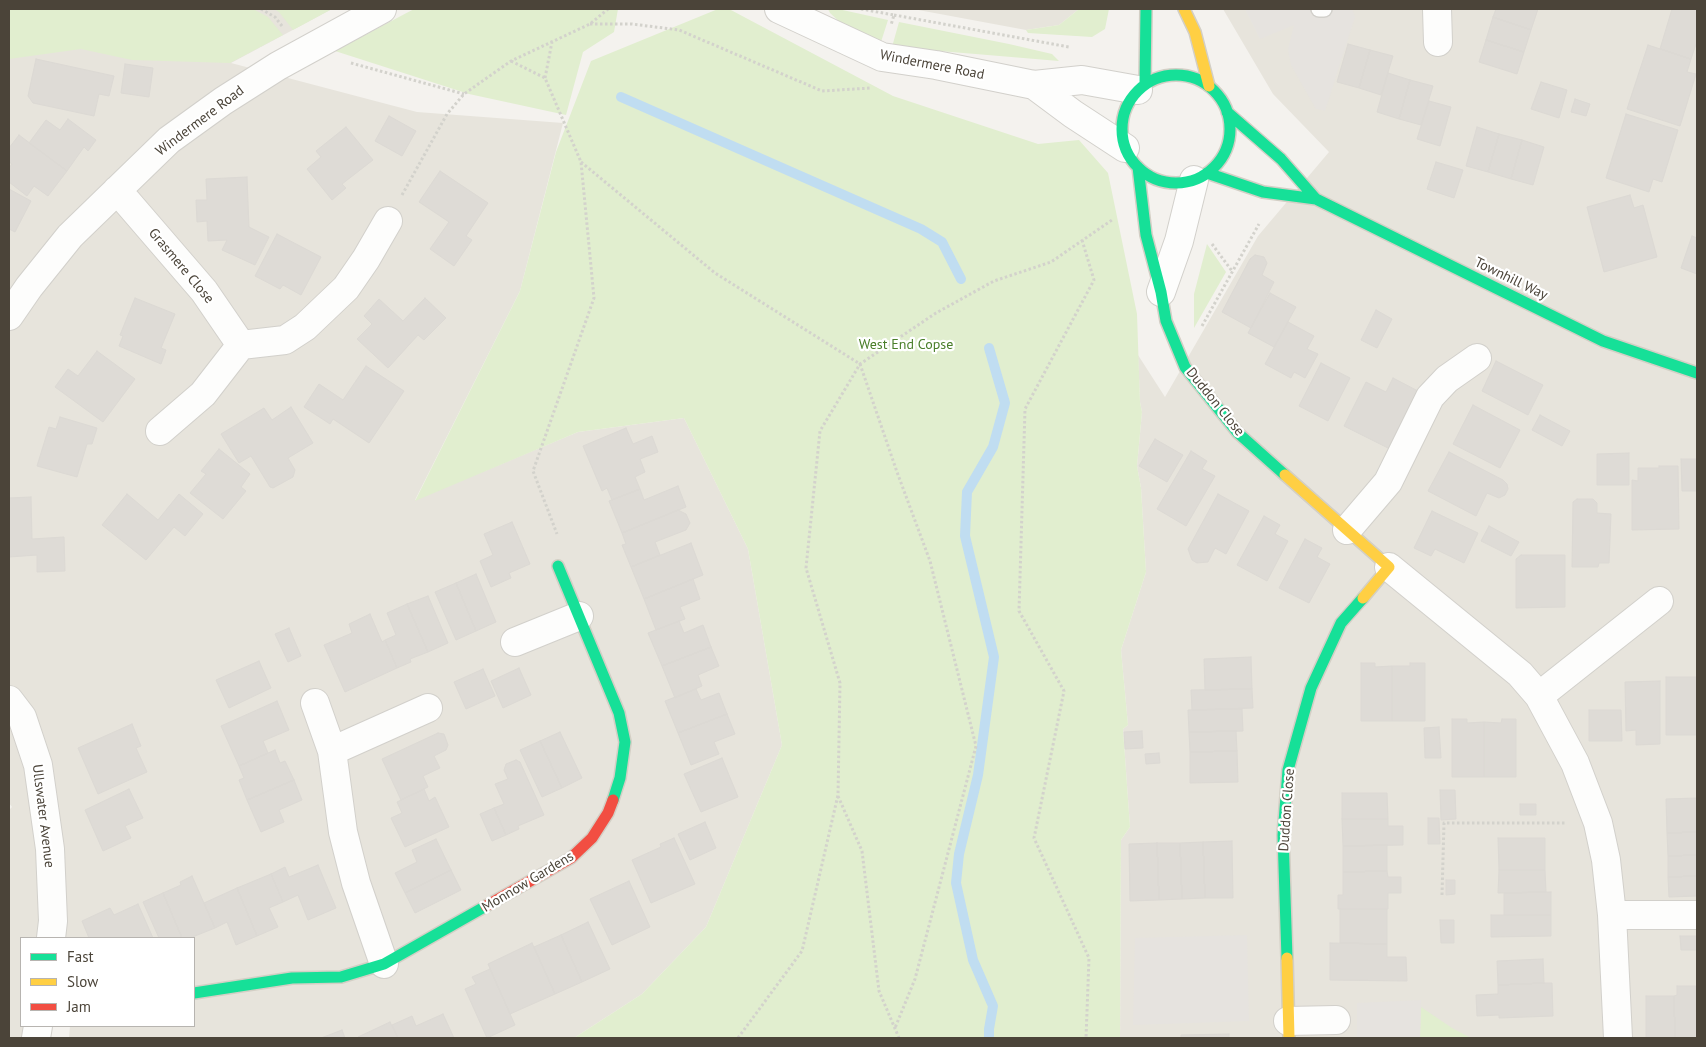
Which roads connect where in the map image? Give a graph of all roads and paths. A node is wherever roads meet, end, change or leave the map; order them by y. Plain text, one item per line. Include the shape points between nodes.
1 (261, 9) edge
2 (382, 9) edge
3 (608, 9) edge
4 (1146, 9) edge
5 (1184, 9) edge
6 (1319, 9) edge
7 (1324, 9) edge
8 (1437, 9) edge
9 (787, 11) edge
10 (894, 15) dead end
11 (590, 24) junction
12 (552, 42) junction
13 (1438, 42) dead end
14 (315, 46) junction
15 (1073, 48) dead end
16 (511, 60) junction
17 (545, 78) junction
18 (1034, 85) junction
19 (1209, 86) junction
20 (1142, 87) junction
21 (871, 88) dead end
22 (464, 94) junction
23 (1227, 112) junction
24 (1132, 158) junction
25 (581, 162) junction
26 (1200, 177) junction
27 (117, 190) junction
28 (1276, 194) junction
29 (1316, 199) junction
30 (1142, 200) junction
31 (388, 221) joint
32 (1082, 240) junction
33 (1161, 292) junction
34 (9, 316) edge
35 (241, 345) junction
36 (1477, 358) dead end
37 (1183, 361) junction
38 (860, 364) junction
39 (1697, 373) edge
40 (160, 431) dead end
41 (1347, 530) junction
42 (558, 566) joint
43 (1389, 568) junction
44 (1659, 601) dead end
45 (579, 616) junction
46 (515, 642) dead end
47 (1539, 696) junction
48 (9, 700) edge
49 (315, 704) dead end
50 (428, 708) dead end
51 (332, 751) junction
52 (838, 795) junction
53 (1598, 823) junction
54 (1442, 895) dead end
55 (1612, 915) junction
56 (1697, 915) edge
57 (50, 937) edge
58 (384, 964) junction
59 (195, 993) edge
60 (1336, 1020) dead end
61 (895, 1028) junction
62 (1289, 1029) edge
63 (738, 1038) edge
64 (899, 1038) edge
65 (1086, 1038) edge
66 (1618, 1038) edge

1 - 14 path via 275,17 288,32
2 - 14 street, Windermere Road
3 - 11 path
4 - 20 street
5 - 19 street via 1195,32
6 - 7 lane
8 - 13 street
9 - 18 street, Windermere Road via 882,57
10 - 15 path
11 - 12 path
11 - 21 path via 632,24 679,30 822,91
12 - 16 path
12 - 17 path
14 - 22 path via 354,64
14 - 27 street, Windermere Road via 223,101 169,140
16 - 17 path
16 - 22 path
17 - 25 path
18 - 20 street, Windermere Road via 1082,80
18 - 24 street, Windermere Road
19 - 20 street via 1194,78 1178,75 1161,77
19 - 23 street
20 - 24 street via 1123,117 1122,132
22 - 31 path via 447,114
23 - 26 street via 1230,129 1227,146 1219,161
23 - 29 street, Townhill Way via 1281,158
24 - 26 street via 1150,176 1164,182 1179,183
24 - 30 street, Duddon Close
25 - 38 path via 715,273
25 - 42 path via 594,298 533,471 567,559
26 - 28 street, Townhill Way
26 - 33 street, Duddon Close
27 - 34 street, Windermere Road via 70,236
27 - 35 street, Grasmere Close via 204,291
28 - 29 street, Townhill Way
28 - 37 path
29 - 39 street, Townhill Way via 1603,341
30 - 32 path
30 - 33 street, Duddon Close via 1146,235
31 - 35 street via 346,288 305,327 285,340
32 - 38 path via 1051,262 994,281 936,313
32 - 65 path via 1094,280 1025,409 1019,611 1064,691 1034,838 1089,958
33 - 37 street, Duddon Close via 1166,320
35 - 40 street via 203,394
36 - 41 street via 1447,379 1430,397 1388,482
37 - 41 street, Duddon Close via 1238,434
38 - 52 path via 820,431 806,568 840,683
38 - 61 path via 930,561 976,746 915,979
41 - 43 street, Duddon Close
42 - 45 street, Monnow Gardens
43 - 47 street, Duddon Close via 1520,674
43 - 62 street, Duddon Close via 1342,623 1311,688 1288,770 1282,835
44 - 47 street
45 - 46 street
45 - 58 street, Monnow Gardens via 618,712 625,742 620,778 608,813 592,838 571,858
47 - 53 street, Duddon Close via 1575,763
48 - 57 street, Ullswater Avenue via 22,717 38,765 50,849 53,921
49 - 51 street
50 - 51 street
51 - 58 street via 343,832 356,883
52 - 61 path via 862,851 879,991
52 - 63 path via 802,951
53 - 54 path via 1444,824
53 - 55 street, Duddon Close
55 - 56 street
55 - 66 street, Duddon Close
58 - 59 street, Monnow Gardens via 341,977 292,978
60 - 62 street, Duddon Close
61 - 64 path

